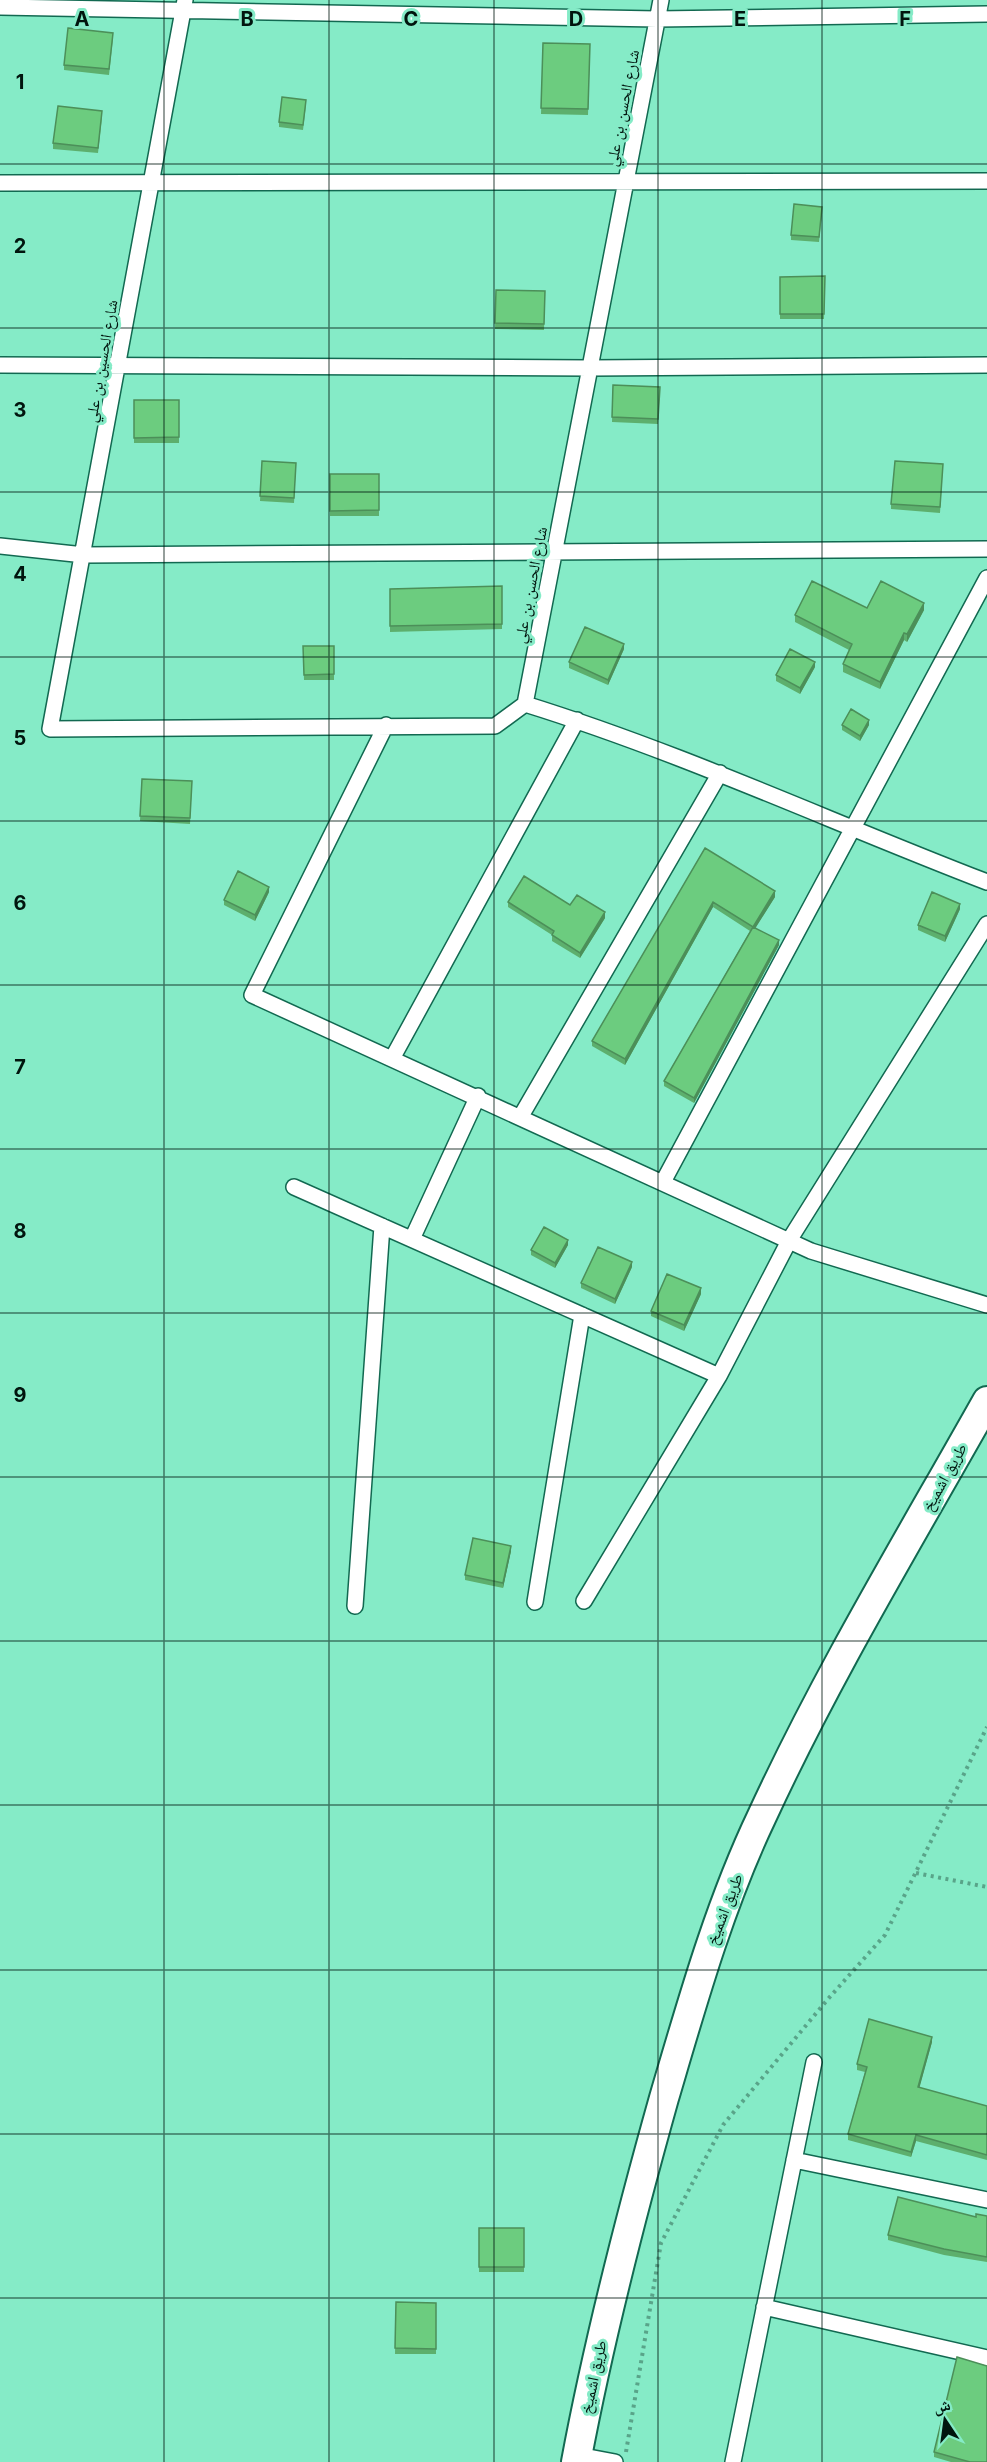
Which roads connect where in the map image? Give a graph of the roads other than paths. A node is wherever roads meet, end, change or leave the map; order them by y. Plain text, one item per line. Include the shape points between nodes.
1 (661, 0) edge
2 (184, 5) edge
3 (0, 7) edge
4 (987, 14) edge
5 (657, 20) junction
6 (987, 181) edge
7 (0, 183) edge
8 (626, 183) junction
9 (151, 184) junction
10 (0, 365) edge
11 (987, 365) edge
12 (118, 367) junction
13 (590, 368) junction
14 (0, 546) edge
15 (987, 549) edge
16 (555, 550) junction
17 (84, 555) junction
18 (987, 578) edge
19 (525, 704) junction
20 (577, 720) junction
21 (386, 725) junction
22 (720, 773) junction
23 (854, 831) junction
24 (987, 882) edge
25 (987, 924) edge
26 (393, 1057) junction
27 (478, 1096) junction
28 (521, 1116) junction
29 (663, 1182) junction
30 (294, 1187) dead end
31 (382, 1226) junction
32 (412, 1239) junction
33 (790, 1239) junction
34 (987, 1305) edge
35 (582, 1315) junction
36 (719, 1376) junction
37 (987, 1401) edge
38 (584, 1601) dead end
39 (535, 1602) dead end
40 (355, 1606) dead end
41 (814, 2062) dead end
42 (794, 2160) junction
43 (987, 2200) edge
44 (764, 2307) junction
45 (987, 2358) edge
46 (577, 2458) edge
47 (615, 2462) edge
48 (733, 2462) edge

1 - 5 street, شارع الحسن بن علي
2 - 3 street
2 - 5 street
2 - 9 street, شارع الحسين بن علي
4 - 5 street
5 - 8 street, شارع الحسن بن علي
6 - 8 street
7 - 9 street
8 - 9 street
8 - 13 street, شارع الحسن بن علي
9 - 12 street, شارع الحسين بن علي
10 - 12 street
11 - 13 street
12 - 13 street
12 - 17 street, شارع الحسين بن علي
13 - 16 street, شارع الحسن بن علي
14 - 17 street
15 - 16 street
16 - 17 street
16 - 19 street, شارع الحسن بن علي
17 - 21 street, شارع الحسين بن علي via 50,729
18 - 23 street
19 - 20 street
19 - 21 street via 495,726
20 - 22 street
20 - 26 street
21 - 26 street via 252,994
22 - 23 street
22 - 28 street
23 - 24 street
23 - 29 street
25 - 33 street
26 - 27 street
27 - 28 street
27 - 32 street
28 - 29 street
29 - 33 street
30 - 31 street
31 - 32 street
31 - 40 street
32 - 35 street
33 - 34 street via 827,1256
33 - 36 street
35 - 36 street
35 - 39 street
36 - 38 street
37 - 46 highway, طريق اشميخ via 844,1653 761,1816 720,1916 640,2184 595,2360
41 - 42 street
42 - 43 street
42 - 44 street
44 - 45 street
44 - 48 street
46 - 47 street

